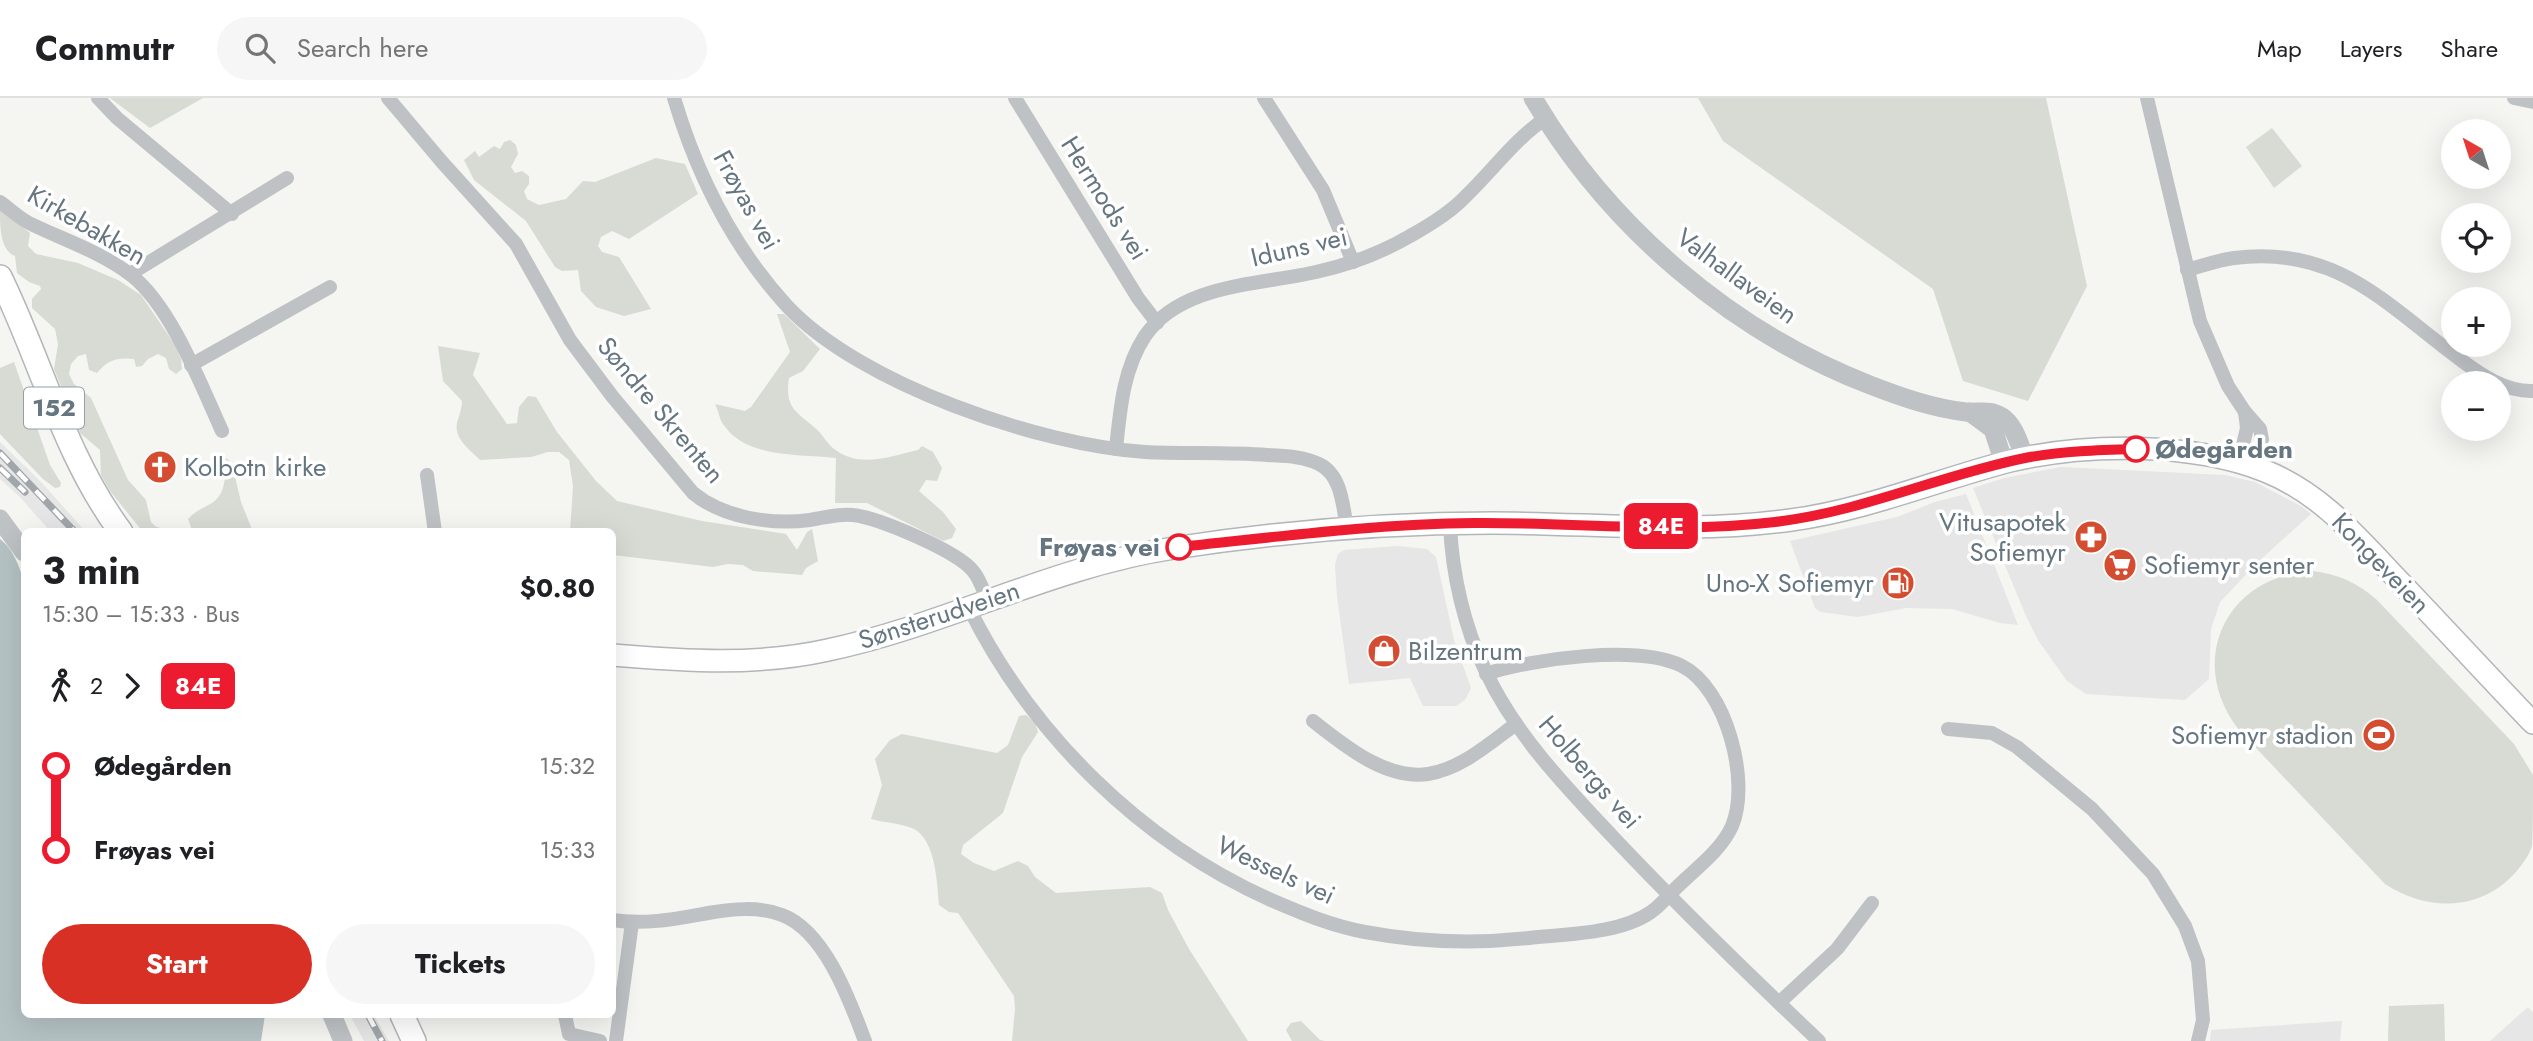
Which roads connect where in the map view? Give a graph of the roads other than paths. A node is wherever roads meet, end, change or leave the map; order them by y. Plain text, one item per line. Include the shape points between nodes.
1 (98, 98) edge
2 (388, 98) edge
3 (674, 98) edge
4 (1015, 98) edge
5 (1264, 98) edge
6 (1533, 98) edge
7 (2147, 98) edge
8 (2514, 98) edge
9 (2533, 102) edge
10 (1546, 118) junction
11 (287, 178) dead end
12 (0, 202) edge
13 (232, 214) junction
14 (1353, 262) junction
15 (2187, 270) junction
16 (130, 274) junction
17 (0, 277) edge
18 (330, 287) dead end
19 (1157, 323) junction
20 (191, 365) junction
21 (2533, 391) edge
22 (222, 431) dead end
23 (1116, 449) junction
24 (2015, 460) junction
25 (2248, 465) junction
26 (427, 475) dead end
27 (0, 519) edge
28 (1450, 524) junction
29 (118, 528) edge
30 (434, 528) edge
31 (1347, 529) junction
32 (21, 548) edge
33 (977, 603) junction
34 (616, 655) edge
35 (1486, 674) junction
36 (1312, 721) dead end
37 (1516, 723) junction
38 (2533, 723) edge
39 (1948, 729) dead end
40 (1668, 896) junction
41 (1872, 903) dead end
42 (616, 921) edge
43 (632, 923) junction
44 (1779, 1003) junction
45 (333, 1018) edge
46 (403, 1018) edge
47 (566, 1018) edge
48 (343, 1041) edge
49 (414, 1041) edge
50 (600, 1041) edge
51 (616, 1041) edge
52 (865, 1041) edge
53 (1819, 1041) edge
54 (2198, 1041) edge

1 - 13 street
2 - 33 street, Søndre Skrenten via 516,244 570,340 693,493 715,508 764,519 852,514 873,519 957,557 973,570
3 - 23 street, Frøyas vei via 702,178 724,221 756,268 808,325 884,373 967,410 1038,433
4 - 19 street, Hermods vei
5 - 14 street via 1323,190
6 - 10 street, Valhallaveien
7 - 15 street
8 - 9 street
10 - 14 street, Iduns vei via 1448,212 1401,241
10 - 24 street, Valhallaveien via 1630,223 1675,268 1724,306 1842,373 1916,402 1989,411 2005,419 2015,434
11 - 13 street
12 - 16 street, Kirkebakken via 28,223
13 - 16 street
14 - 19 street, Iduns vei via 1212,293
15 - 21 street via 2233,258 2286,256 2319,263 2380,296 2484,377 2523,392
15 - 25 street via 2200,321 2222,374 2262,433
16 - 20 street, Kirkebakken via 163,313
17 - 29 main road, 152 via 74,455
18 - 20 street
19 - 23 street, Iduns vei via 1145,336 1128,376
20 - 22 street, Kirkebakken
23 - 31 street, Frøyas vei via 1283,456 1318,463 1336,482
24 - 25 main road, Sønsterudveien via 2146,449
24 - 28 main road, Sønsterudveien via 1836,512 1763,524
25 - 38 main road, Kongeveien via 2298,486 2337,517
26 - 30 street
27 - 32 street
28 - 31 main road, Sønsterudveien
28 - 35 street, Holbergs vei via 1465,620
31 - 33 main road, Sønsterudveien via 1149,552
33 - 34 main road, Sønsterudveien via 852,644 779,658 703,661
33 - 40 street, Wessels vei via 983,634 1028,702 1095,780 1159,836 1204,866 1290,909 1365,932 1462,942 1625,925 1654,911
35 - 37 street, Holbergs vei
35 - 40 street, Wessels vei via 1514,664 1630,656 1671,661 1698,678 1719,705 1731,737 1738,804 1722,843
36 - 37 street via 1378,764 1427,774 1455,765
37 - 40 street, Holbergs vei via 1572,793
39 - 54 street via 1992,733 2017,747 2092,809 2153,874 2185,926 2198,961 2203,1020
40 - 44 street, Holbergs vei
41 - 44 street via 1837,949
42 - 43 street
43 - 51 street
43 - 52 street via 746,909 783,915 805,931 830,961
44 - 53 street, Holbergs vei
45 - 48 street
46 - 49 main road
47 - 50 street via 569,1034

